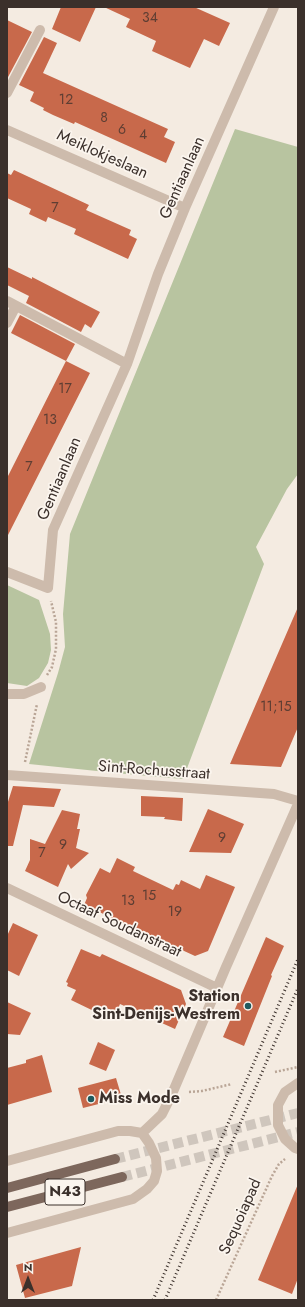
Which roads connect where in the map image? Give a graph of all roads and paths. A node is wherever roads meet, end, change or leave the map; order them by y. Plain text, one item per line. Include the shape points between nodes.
1 (274, 7) edge
2 (40, 30) dead end
3 (7, 93) edge
4 (7, 130) edge
5 (185, 208) junction
6 (11, 303) edge
7 (7, 323) edge
8 (127, 364) junction
9 (7, 572) edge
10 (41, 687) dead end
11 (7, 694) edge
12 (7, 775) edge
13 (298, 801) edge
14 (298, 804) edge
15 (7, 888) edge
16 (217, 988) junction
17 (298, 1067) edge
18 (275, 1072) dead end
19 (298, 1083) edge
20 (232, 1084) dead end
21 (202, 1091) dead end
22 (142, 1133) junction
23 (296, 1148) edge
24 (116, 1159) tunnel mouth
25 (7, 1162) edge
26 (122, 1177) tunnel mouth
27 (7, 1188) edge
28 (7, 1207) edge
29 (7, 1233) edge
30 (216, 1300) edge

1 - 5 street, Gentiaanlaan
2 - 3 street
4 - 5 street, Meiklokjeslaan
5 - 8 street, Gentiaanlaan via 158,274
6 - 7 street
6 - 8 street
8 - 9 street, Gentiaanlaan via 53,530 48,588
10 - 11 street via 24,694
12 - 13 street, Sint-Rochusstraat via 274,794
14 - 16 street
15 - 16 street, Octaaf Soudanstraat
16 - 22 street via 162,1114
17 - 18 path
19 - 23 street via 285,1092 278,1106 278,1125 284,1139
20 - 21 path
22 - 25 street via 118,1132
22 - 29 street via 156,1158 157,1171 154,1181 147,1189 133,1199
23 - 30 path, Sequoiapad via 279,1164 272,1176
24 - 27 main road, N43
26 - 28 main road, N43

